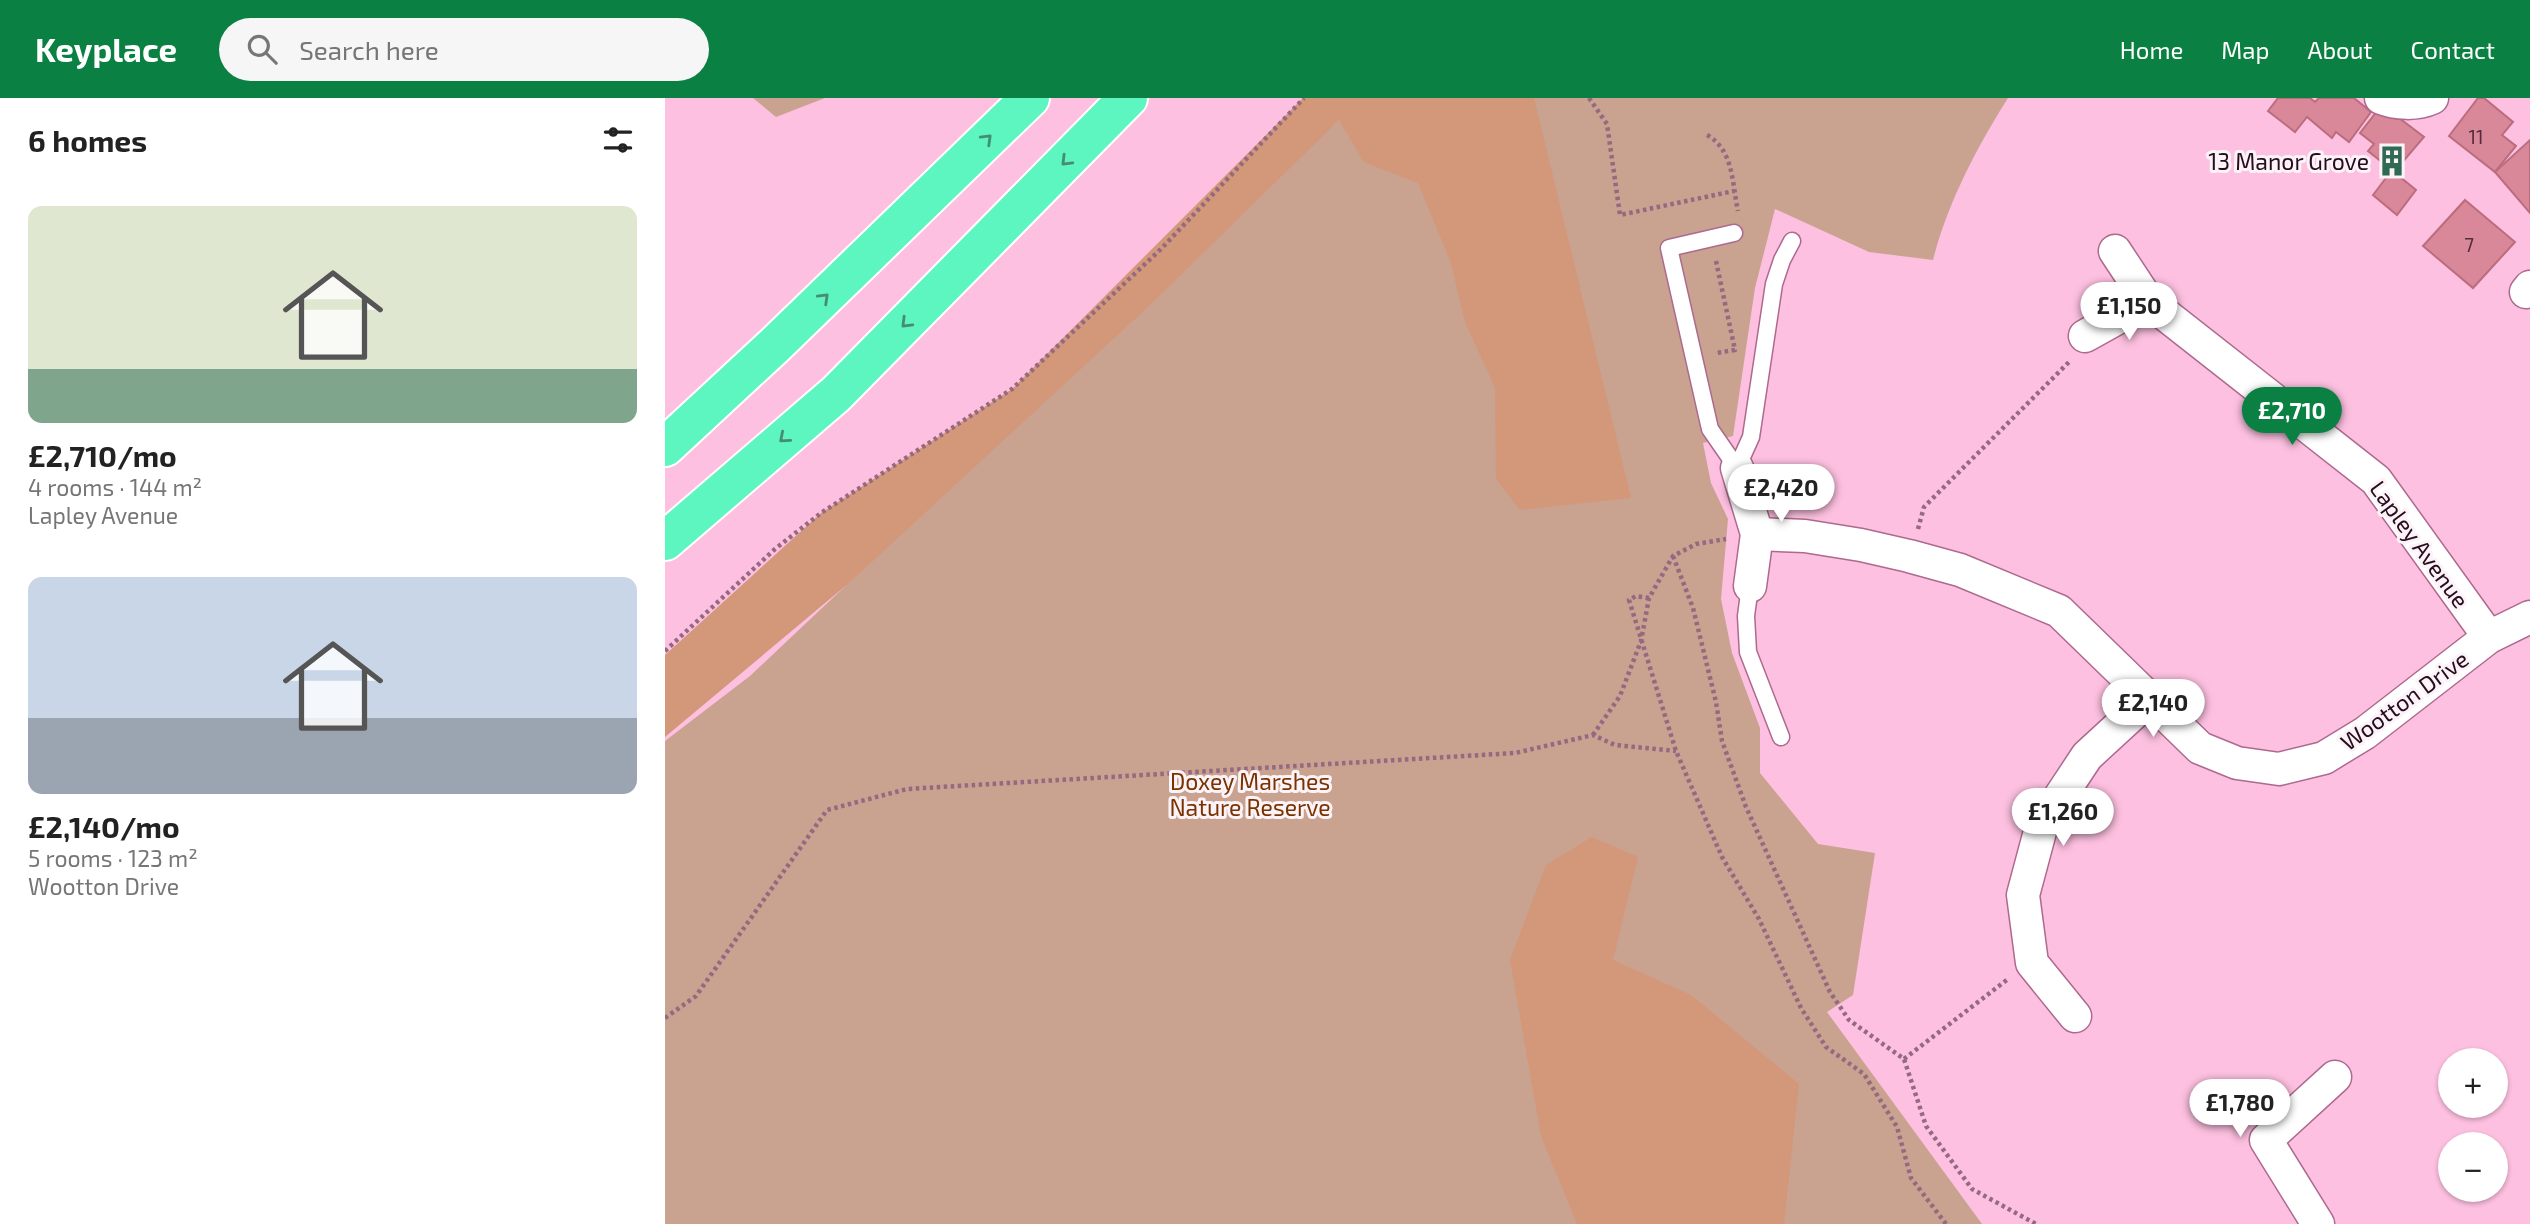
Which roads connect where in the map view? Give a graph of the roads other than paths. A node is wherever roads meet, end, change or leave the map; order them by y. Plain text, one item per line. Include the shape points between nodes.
1 (1030, 98) edge
2 (2381, 98) edge
3 (2432, 98) edge
4 (1121, 105) edge
5 (1736, 226) road end
6 (1792, 241) dead end
7 (2115, 250) dead end
8 (2148, 301) junction
9 (2085, 336) road end
10 (665, 447) edge
11 (1737, 468) junction
12 (1757, 534) junction
13 (665, 541) edge
14 (1750, 586) joint
15 (2530, 617) edge
16 (2489, 637) junction
17 (2149, 699) junction
18 (1781, 737) dead end
19 (2075, 1016) dead end
20 (2335, 1077) dead end
21 (2318, 1224) edge

10 -> 1 highway
2 - 3 street via 2394,103
4 -> 13 highway via 836,394
5 - 11 lane via 1669,248 1710,429
6 - 11 lane via 1774,284 1751,437
7 - 8 street, Lapley Avenue
8 - 9 street
8 - 16 street, Lapley Avenue via 2376,480
11 - 12 street
12 - 14 street
12 - 17 street, Wootton Drive via 1805,536 1909,556 1960,570 2059,611
14 - 18 lane via 1748,652
15 - 16 street, Wootton Drive
16 - 17 street, Wootton Drive via 2365,733 2324,758 2279,769 2237,763 2200,748
17 - 19 street via 2087,756 2042,824 2023,895 2032,963
20 - 21 street via 2266,1140

